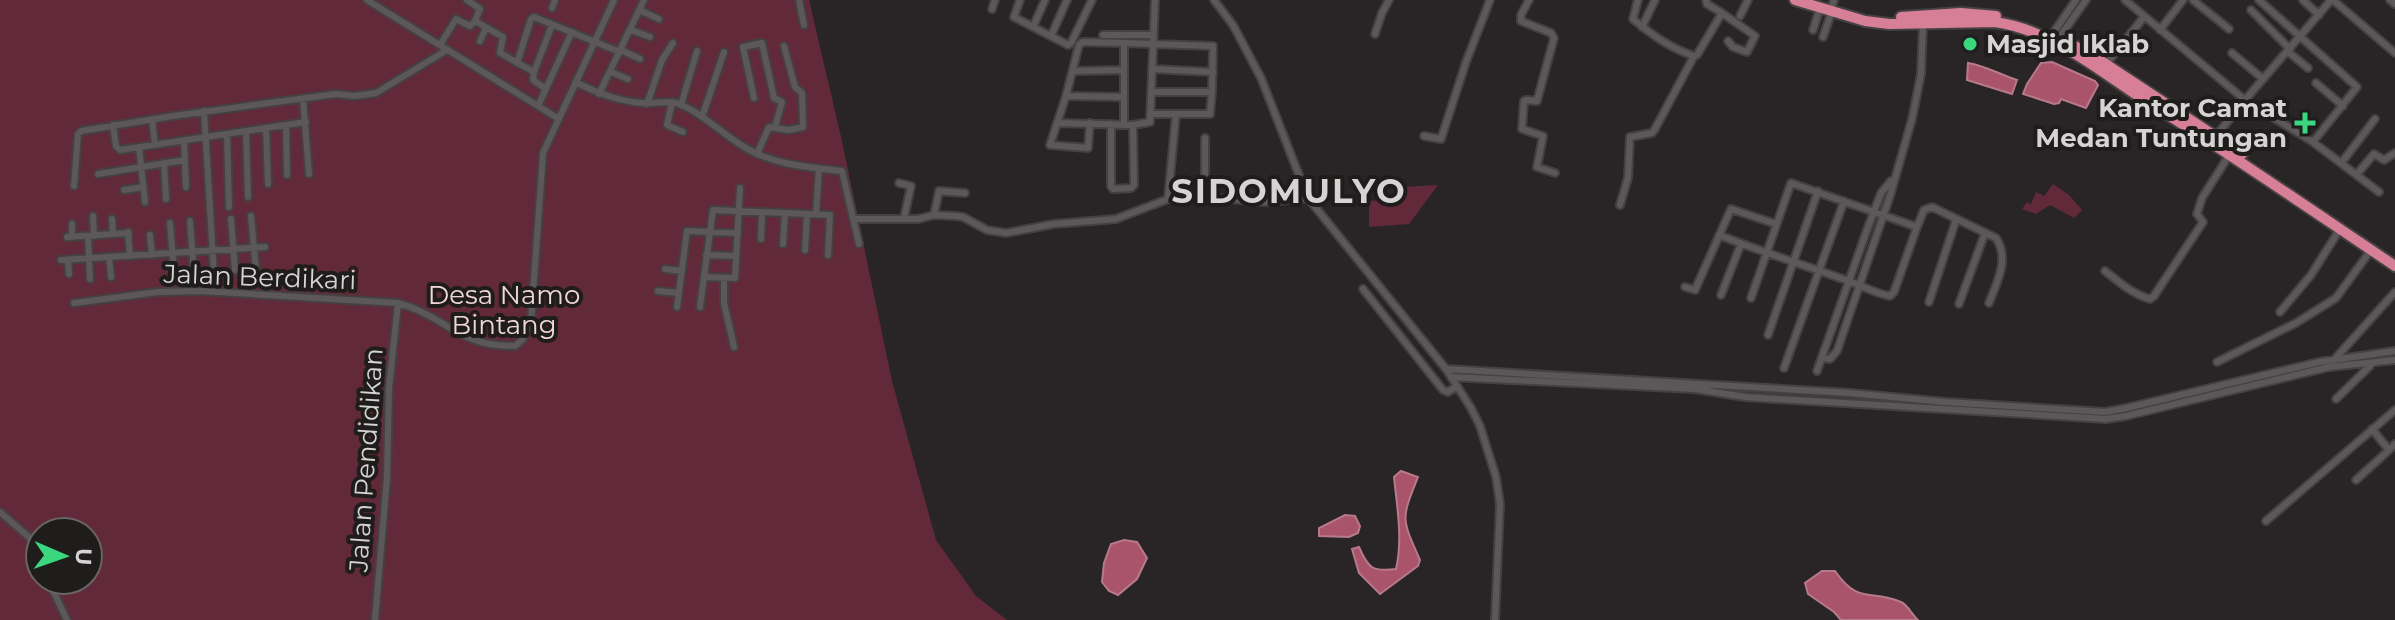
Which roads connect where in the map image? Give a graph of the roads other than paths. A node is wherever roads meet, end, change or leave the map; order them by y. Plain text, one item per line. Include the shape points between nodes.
1 (367, 0) edge
2 (467, 0) edge
3 (555, 0) edge
4 (614, 0) edge
5 (644, 0) edge
6 (799, 0) edge
7 (995, 0) edge
8 (1020, 0) edge
9 (1045, 0) edge
10 (1067, 0) edge
11 (1092, 0) edge
12 (1155, 0) edge
13 (1214, 0) edge
14 (1389, 0) edge
15 (1490, 0) edge
16 (1529, 0) edge
17 (1638, 0) edge
18 (1655, 0) edge
19 (1706, 0) edge
20 (1748, 0) edge
21 (1795, 0) edge
22 (2076, 0) edge
23 (2086, 0) edge
24 (2125, 0) edge
25 (2183, 0) edge
26 (2193, 0) edge
27 (2259, 0) edge
28 (2303, 0) edge
29 (2331, 0) edge
30 (2390, 0) edge
31 (1818, 4) edge
32 (2395, 4) edge
33 (1833, 6) edge
34 (552, 8) dead end
35 (992, 9) dead end
36 (639, 10) junction
37 (2251, 10) dead end
38 (1722, 13) junction
39 (2319, 15) junction
40 (1740, 16) dead end
41 (2144, 17) junction
42 (659, 19) dead end
43 (475, 21) junction
44 (1926, 24) junction
45 (552, 25) junction
46 (804, 25) dead end
47 (1033, 27) junction
48 (1642, 27) junction
49 (486, 28) junction
50 (2229, 29) dead end
51 (631, 30) junction
52 (1813, 30) dead end
53 (2160, 30) junction
54 (572, 32) junction
55 (1375, 34) dead end
56 (1103, 35) dead end
57 (1051, 36) junction
58 (650, 37) dead end
59 (1823, 37) dead end
60 (2300, 37) junction
61 (2054, 38) junction
62 (1153, 39) junction
63 (480, 41) dead end
64 (596, 41) junction
65 (1728, 41) dead end
66 (673, 43) dead end
67 (1124, 43) junction
68 (784, 46) dead end
69 (444, 48) junction
70 (2288, 50) junction
71 (621, 51) junction
72 (697, 51) dead end
73 (724, 52) dead end
74 (2232, 53) dead end
75 (2395, 53) edge
76 (1694, 56) junction
77 (640, 59) dead end
78 (517, 63) junction
79 (2106, 64) junction
80 (2308, 68) dead end
81 (1152, 69) junction
82 (1124, 70) junction
83 (1074, 71) junction
84 (534, 72) junction
85 (611, 72) junction
86 (1213, 72) junction
87 (628, 79) dead end
88 (2263, 79) junction
89 (577, 83) junction
90 (2316, 83) dead end
91 (546, 89) junction
92 (1152, 92) junction
93 (1212, 92) junction
94 (599, 94) junction
95 (1066, 96) junction
96 (1124, 97) junction
97 (754, 98) dead end
98 (303, 99) junction
99 (2245, 100) junction
100 (672, 102) junction
101 (647, 104) junction
102 (681, 105) junction
103 (538, 106) junction
104 (2343, 106) junction
105 (204, 111) junction
106 (1151, 114) junction
107 (1176, 114) junction
108 (702, 117) junction
109 (152, 119) junction
110 (559, 119) junction
111 (2375, 119) dead end
112 (306, 122) junction
113 (1057, 123) junction
114 (1090, 123) junction
115 (1111, 124) junction
116 (113, 125) junction
117 (286, 125) junction
118 (1124, 125) junction
119 (1133, 125) junction
120 (775, 127) junction
121 (266, 128) junction
122 (246, 131) junction
123 (683, 132) dead end
124 (227, 134) junction
125 (1424, 136) dead end
126 (206, 137) junction
127 (1205, 138) dead end
128 (2214, 139) junction
129 (184, 140) junction
130 (2313, 142) junction
131 (155, 145) junction
132 (139, 147) junction
133 (2395, 153) edge
134 (757, 154) junction
135 (2230, 154) junction
136 (185, 160) junction
137 (2342, 162) junction
138 (164, 163) junction
139 (141, 168) junction
140 (819, 168) junction
141 (1555, 173) dead end
142 (98, 174) dead end
143 (309, 174) dead end
144 (2357, 174) junction
145 (287, 175) dead end
146 (899, 183) dead end
147 (268, 184) dead end
148 (74, 186) dead end
149 (143, 187) junction
150 (186, 187) dead end
151 (740, 188) dead end
152 (124, 190) dead end
153 (1818, 191) junction
154 (2379, 192) dead end
155 (965, 193) dead end
156 (248, 197) dead end
157 (1205, 197) junction
158 (1308, 198) junction
159 (166, 199) dead end
160 (1168, 199) junction
161 (1844, 201) junction
162 (145, 202) dead end
163 (1620, 205) dead end
164 (229, 207) dead end
165 (739, 211) junction
166 (762, 212) junction
167 (785, 213) junction
168 (807, 214) junction
169 (816, 214) junction
170 (1878, 214) junction
171 (934, 215) junction
172 (93, 216) dead end
173 (251, 216) dead end
174 (904, 218) junction
175 (112, 219) dead end
176 (231, 219) dead end
177 (853, 219) junction
178 (1956, 220) junction
179 (190, 221) dead end
180 (170, 223) dead end
181 (72, 224) dead end
182 (1776, 224) junction
183 (1917, 227) junction
184 (2340, 229) junction
185 (710, 232) junction
186 (738, 233) junction
187 (1985, 233) junction
188 (113, 234) junction
189 (150, 235) dead end
190 (1719, 235) junction
191 (91, 236) junction
192 (761, 239) dead end
193 (783, 244) dead end
194 (859, 244) dead end
195 (1741, 244) junction
196 (265, 247) dead end
197 (254, 248) junction
198 (234, 249) junction
199 (805, 250) dead end
200 (2371, 250) junction
201 (212, 251) junction
202 (193, 252) junction
203 (1768, 252) junction
204 (172, 253) junction
205 (152, 255) junction
206 (706, 255) junction
207 (828, 255) dead end
208 (130, 256) junction
209 (736, 256) junction
210 (109, 257) junction
211 (2395, 258) edge
212 (89, 259) junction
213 (1793, 260) junction
214 (2395, 266) edge
215 (665, 269) dead end
216 (235, 270) dead end
217 (256, 270) dead end
218 (1819, 270) junction
219 (682, 271) junction
220 (2105, 271) dead end
221 (174, 273) dead end
222 (69, 274) dead end
223 (194, 274) dead end
224 (214, 274) dead end
225 (111, 277) dead end
226 (704, 277) junction
227 (724, 278) junction
228 (90, 279) dead end
229 (1850, 281) junction
230 (1860, 285) junction
231 (1685, 287) dead end
232 (1363, 289) dead end
233 (658, 291) dead end
234 (2395, 292) edge
235 (679, 293) junction
236 (1721, 295) dead end
237 (1751, 298) dead end
238 (1929, 302) dead end
239 (74, 303) dead end
240 (398, 303) junction
241 (1989, 303) dead end
242 (1959, 304) dead end
243 (677, 307) dead end
244 (700, 307) dead end
245 (2280, 312) dead end
246 (1768, 335) dead end
247 (2395, 343) edge
248 (734, 347) dead end
249 (2395, 351) edge
250 (2386, 353) junction
251 (1823, 358) junction
252 (2395, 360) edge
253 (2217, 362) dead end
254 (2373, 363) junction
255 (2331, 364) junction
256 (1784, 368) dead end
257 (1446, 369) junction
258 (1817, 371) dead end
259 (1451, 377) junction
260 (1604, 381) junction
261 (1457, 386) junction
262 (2233, 386) junction
263 (1746, 388) junction
264 (1745, 397) junction
265 (2336, 399) dead end
266 (2395, 410) edge
267 (2372, 429) junction
268 (2392, 447) edge
269 (2356, 480) dead end
270 (0, 512) edge
271 (2266, 521) dead end
272 (24, 533) edge
273 (56, 596) edge
274 (67, 620) edge
275 (375, 620) edge
276 (1495, 620) edge

1 - 69 street
2 - 43 street via 480,9
3 - 34 street
4 - 64 street
5 - 36 street
6 - 46 street
7 - 35 street
8 - 47 street via 1014,16
9 - 47 street
10 - 57 street
11 - 57 street via 1070,44
12 - 62 street
13 - 158 street via 1261,78
14 - 55 street
15 - 125 street via 1441,139
16 - 141 street via 1521,20 1554,38 1537,101 1524,101 1521,128 1544,136 1537,167
17 - 48 street via 1633,19
18 - 48 street
19 - 38 street
20 - 40 street
21 - 31 highway
22 - 61 street
23 - 61 street
24 - 41 street
25 - 53 street
26 - 50 street
27 - 60 street
28 - 39 street
29 - 39 street
29 - 75 street
30 - 32 street
31 - 33 highway
31 - 52 street
33 - 44 highway via 1865,21
33 - 59 street
33 - 61 highway via 1877,17 1980,14 2018,20
36 - 42 street
36 - 51 street
37 - 70 street
38 - 65 street via 1755,36 1747,52
38 - 76 street
39 - 60 street
41 - 53 street
41 - 79 street
43 - 49 street
43 - 69 street via 470,26 453,17
44 - 61 highway via 1995,22
44 - 170 street via 1912,119 1890,196
45 - 54 street
45 - 78 street via 531,18
45 - 84 street
47 - 57 street
48 - 76 street
49 - 63 street
49 - 78 street via 503,38 499,53
51 - 58 street
51 - 71 street
53 - 99 street
54 - 64 street
54 - 91 street
56 - 62 street
60 - 70 street
60 - 104 street via 2356,85
61 - 79 highway
61 - 128 highway
62 - 67 street
62 - 81 street
62 - 86 street via 1212,46
64 - 71 street
64 - 89 street
66 - 101 street
67 - 82 street
67 - 83 street via 1081,43
68 - 120 street via 795,87 802,93 803,127
69 - 98 street via 376,93
69 - 103 street
70 - 80 street
70 - 88 street
71 - 77 street
71 - 85 street
72 - 102 street
73 - 108 street
74 - 88 street
76 - 163 street via 1652,133 1630,137
78 - 84 street
79 - 128 highway
81 - 86 street
81 - 92 street
82 - 83 street
82 - 96 street
83 - 95 street
84 - 91 street via 533,80
85 - 87 street
85 - 94 street
86 - 93 street
88 - 99 street
89 - 94 street
89 - 110 street
90 - 104 street
91 - 103 street
92 - 93 street
92 - 106 street
93 - 107 street via 1210,114
94 - 101 street
95 - 96 street
95 - 113 street
96 - 118 street
97 - 120 street via 743,47 762,43 774,98 782,102
98 - 105 street
98 - 112 street
99 - 128 street
99 - 130 street
100 - 101 street
100 - 102 street
100 - 123 street via 667,125
102 - 108 street
103 - 110 street
104 - 130 street
105 - 109 street
105 - 126 street
106 - 107 street
106 - 119 street via 1148,123
107 - 160 street
108 - 134 street
109 - 116 street
109 - 131 street
110 - 240 street, Jalan Berdikari via 543,153 531,322 519,343 474,340
111 - 137 street
112 - 117 street
112 - 143 street
113 - 114 street
113 - 114 street via 1050,145 1086,148
114 - 115 street
115 - 118 street
115 - 119 street via 1113,189 1134,185
116 - 132 street via 117,149
116 - 148 street via 78,133
117 - 121 street
117 - 145 street
118 - 119 street
120 - 134 street via 769,127
121 - 122 street
121 - 147 street
122 - 124 street
122 - 156 street
124 - 126 street
124 - 164 street
126 - 129 street
126 - 201 street
127 - 157 street
128 - 135 highway
128 - 211 highway
129 - 131 street
129 - 136 street
130 - 137 street
131 - 132 street
132 - 139 street
133 - 144 street via 2385,160 2372,156
134 - 140 street
135 - 184 highway
135 - 220 street via 2202,198 2197,214 2203,222 2154,296 2145,298
136 - 138 street
136 - 150 street
137 - 144 street
138 - 139 street
138 - 159 street
139 - 142 street
139 - 149 street
140 - 169 street
140 - 177 street via 842,171
144 - 154 street
146 - 174 street via 911,186
149 - 152 street
149 - 162 street
151 - 165 street
153 - 161 street
153 - 182 street via 1791,183
153 - 213 street
155 - 171 street via 939,191
157 - 158 street via 1266,202
157 - 160 street
158 - 257 street
160 - 171 street via 1116,219 1006,233 981,228 963,217
161 - 170 street
161 - 218 street
165 - 166 street
165 - 185 street via 713,210
165 - 186 street
166 - 167 street
166 - 192 street
167 - 168 street
167 - 193 street
168 - 169 street
168 - 199 street
169 - 207 street via 830,215
170 - 183 street
170 - 229 street
170 - 230 street
171 - 174 street
172 - 191 street
173 - 197 street
174 - 177 street
175 - 188 street
176 - 198 street
177 - 194 street
178 - 183 street via 1932,207
178 - 187 street
178 - 238 street
179 - 202 street
180 - 204 street
181 - 191 street via 70,237
182 - 190 street via 1733,209
182 - 203 street
183 - 230 street via 1892,295
184 - 200 highway
184 - 245 street
185 - 186 street
185 - 206 street
185 - 219 street via 687,231
186 - 209 street
187 - 241 street via 1998,240 2002,256
187 - 242 street
188 - 191 street
188 - 208 street via 128,232
189 - 205 street
190 - 195 street
190 - 231 street via 1695,290
191 - 212 street
195 - 203 street
195 - 236 street
196 - 197 street
197 - 198 street
197 - 217 street
198 - 201 street
198 - 216 street
200 - 214 highway
200 - 253 street via 2336,298
201 - 202 street
201 - 224 street
202 - 204 street
202 - 223 street
203 - 213 street
203 - 237 street
204 - 205 street
204 - 221 street
205 - 208 street
206 - 209 street
206 - 226 street
208 - 210 street
209 - 227 street via 735,278
210 - 212 street
210 - 225 street
212 - 222 street via 65,260
212 - 228 street
213 - 218 street
213 - 246 street
215 - 219 street
218 - 229 street
218 - 256 street
219 - 235 street
226 - 227 street
226 - 244 street
227 - 248 street
229 - 230 street
229 - 251 street
230 - 251 street via 1837,351 1830,359
232 - 261 street via 1443,390
233 - 235 street
234 - 255 street
235 - 243 street
239 - 240 street, Jalan Berdikari via 201,291
240 - 275 street, Jalan Pendidikan
247 - 250 street
249 - 250 street
250 - 255 street
251 - 258 street
252 - 254 street
254 - 255 street
254 - 265 street
255 - 262 street
257 - 259 street
257 - 260 street
259 - 260 street
259 - 261 street
260 - 263 street
260 - 264 street
261 - 276 street via 1480,426 1499,491
262 - 263 street via 2105,412
262 - 264 street via 2106,419
263 - 264 street
266 - 267 street
267 - 268 street
267 - 271 street
268 - 269 street
270 - 272 street
273 - 274 street

